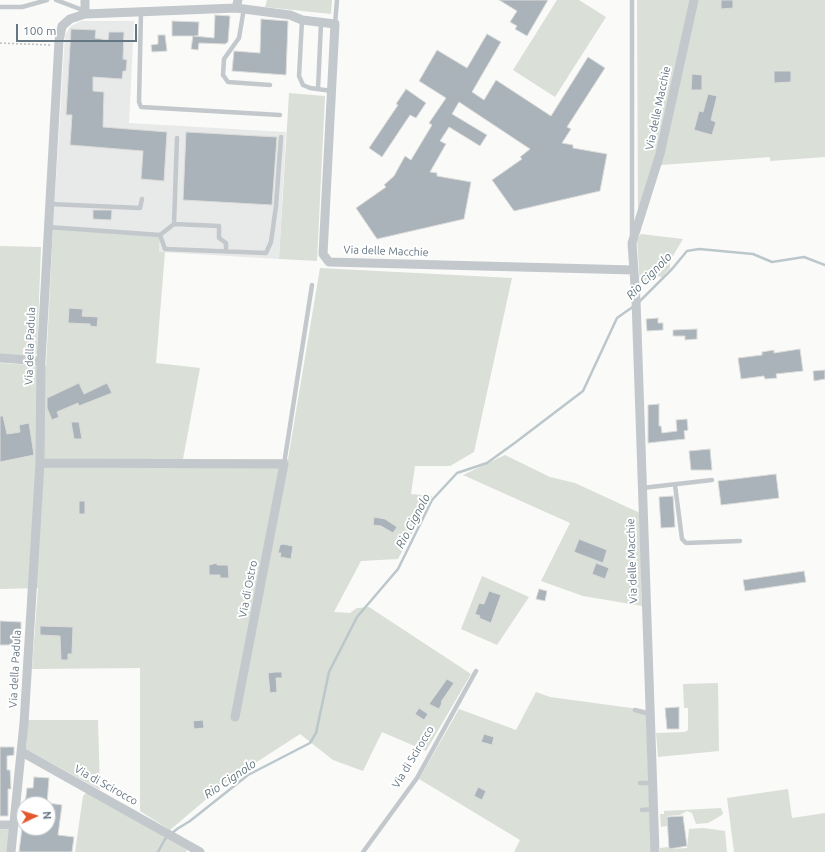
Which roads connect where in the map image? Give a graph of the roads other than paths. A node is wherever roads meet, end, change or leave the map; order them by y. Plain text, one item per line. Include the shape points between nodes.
1 (47, 0) edge
2 (56, 0) edge
3 (84, 0) edge
4 (337, 0) edge
5 (632, 0) edge
6 (694, 0) edge
7 (239, 5) edge
8 (0, 7) edge
9 (142, 12) junction
10 (85, 14) junction
11 (302, 20) junction
12 (322, 23) junction
13 (335, 24) junction
14 (270, 85) dead end
15 (318, 90) junction
16 (332, 91) junction
17 (280, 115) dead end
18 (281, 137) dead end
19 (177, 138) dead end
20 (142, 199) dead end
21 (50, 204) junction
22 (174, 224) junction
23 (48, 227) junction
24 (160, 235) junction
25 (632, 242) junction
26 (226, 251) junction
27 (634, 270) junction
28 (312, 285) dead end
29 (0, 358) edge
30 (41, 361) junction
31 (40, 463) junction
32 (286, 464) junction
33 (712, 480) dead end
34 (675, 485) junction
35 (642, 488) junction
36 (740, 541) dead end
37 (476, 671) dead end
38 (635, 710) dead end
39 (650, 714) junction
40 (235, 717) dead end
41 (22, 752) junction
42 (640, 783) dead end
43 (652, 783) junction
44 (654, 809) junction
45 (642, 810) dead end
46 (0, 825) edge
47 (14, 825) junction
48 (12, 852) edge
49 (200, 852) edge
50 (363, 852) edge
51 (655, 852) edge

1 - 8 lane via 22,6
2 - 10 lane via 80,9
3 - 10 street
4 - 13 lane, Via delle Macchie
5 - 25 lane, Via delle Macchie
6 - 25 street, Via delle Macchie via 660,154
7 - 9 street, Via della Padula
7 - 11 street via 290,15
7 - 14 lane via 239,38 224,59 223,75 228,82
9 - 10 street, Via della Padula
9 - 17 lane via 139,102 142,107
10 - 21 street, Via della Padula via 64,24 59,45
11 - 12 street
11 - 15 lane via 299,76 303,85
12 - 13 street
12 - 15 lane
13 - 16 street, Via delle Macchie
15 - 16 lane
16 - 27 street, Via delle Macchie via 323,254 329,262
18 - 26 lane via 276,206 271,242 266,253
19 - 22 lane
20 - 21 lane via 140,208
21 - 23 street, Via della Padula
22 - 24 lane
22 - 26 lane via 219,226 219,238 226,243
23 - 24 lane
23 - 30 street, Via della Padula
24 - 26 lane via 165,248
25 - 27 street, Via delle Macchie
27 - 35 street, Via delle Macchie
28 - 32 lane
29 - 30 street
30 - 31 street, Via della Padula
31 - 32 street
31 - 41 street, Via della Padula
32 - 40 street, Via di Ostro
33 - 34 lane
34 - 35 lane
34 - 36 lane via 682,539 686,543
35 - 39 street, Via delle Macchie
37 - 50 lane, Via di Scirocco via 417,778
38 - 39 lane
39 - 43 street, Via delle Macchie
41 - 47 street, Via della Padula
41 - 49 street, Via di Scirocco via 63,771 84,790 133,810
42 - 43 lane
43 - 44 street, Via delle Macchie
44 - 45 lane
44 - 51 street, Via delle Macchie via 657,836
46 - 47 street
47 - 48 street, Via della Padula

